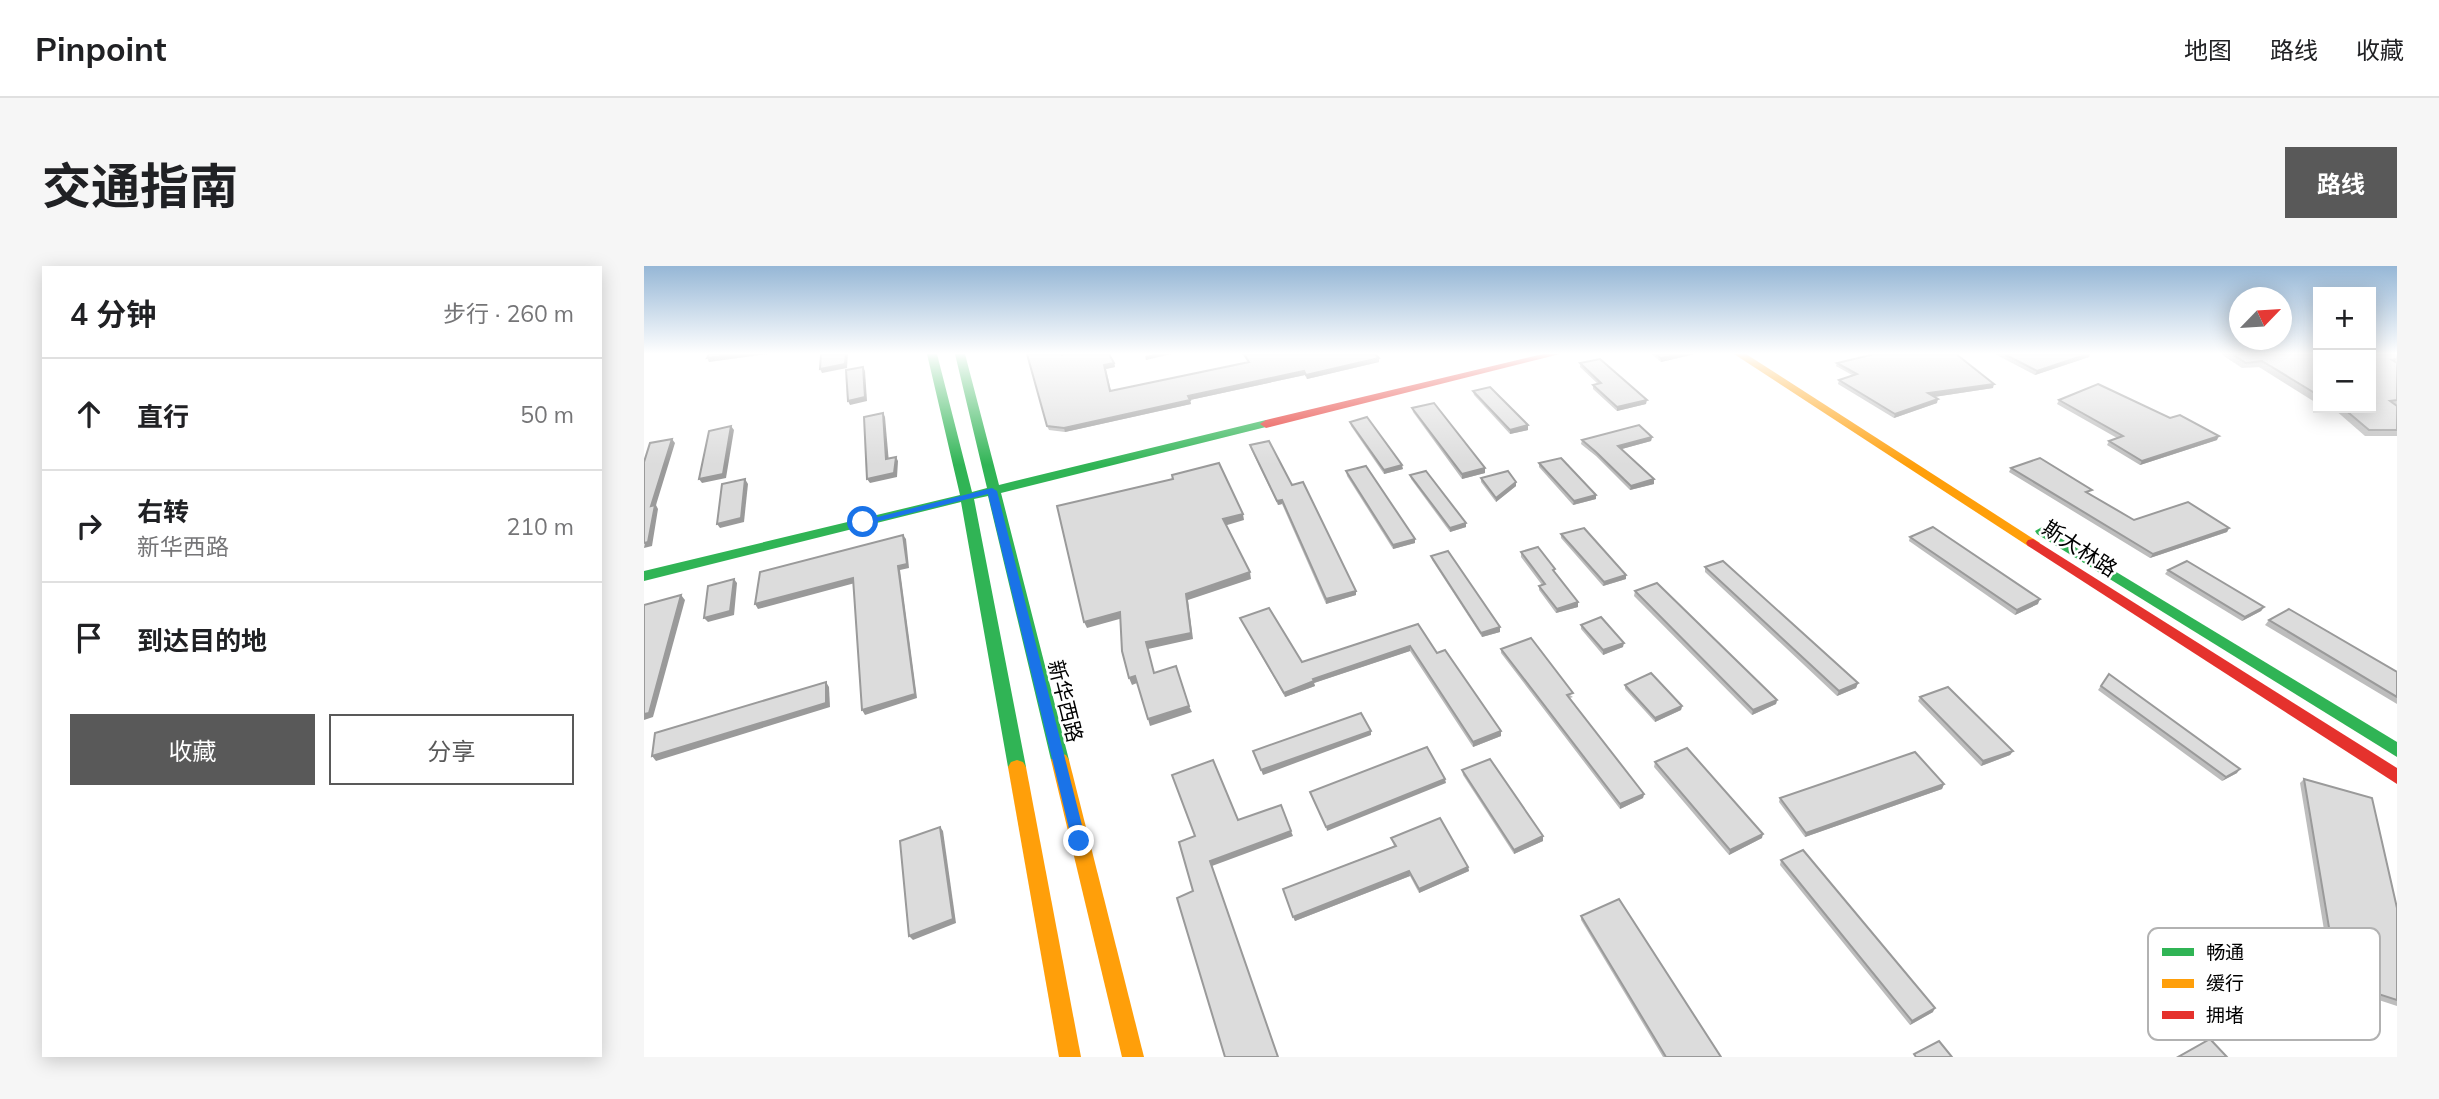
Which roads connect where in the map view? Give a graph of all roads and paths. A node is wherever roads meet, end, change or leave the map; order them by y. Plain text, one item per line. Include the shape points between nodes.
1 (941, 391) edge
2 (969, 391) edge
3 (1372, 391) edge
4 (1397, 391) edge
5 (1797, 391) edge
6 (1816, 391) edge
7 (991, 486) junction
8 (966, 492) junction
9 (644, 564) edge
10 (644, 576) edge
11 (2397, 750) edge
12 (2397, 778) edge
13 (1070, 1057) edge
14 (1133, 1057) edge

1 - 8 main road
2 - 7 main road, 新华西路
3 - 7 main road
4 - 7 main road
5 - 12 main road, 斯大林路
6 - 11 main road, 斯大林路
7 - 8 main road
7 - 14 main road, 新华西路
8 - 9 main road
8 - 10 main road
8 - 13 main road

